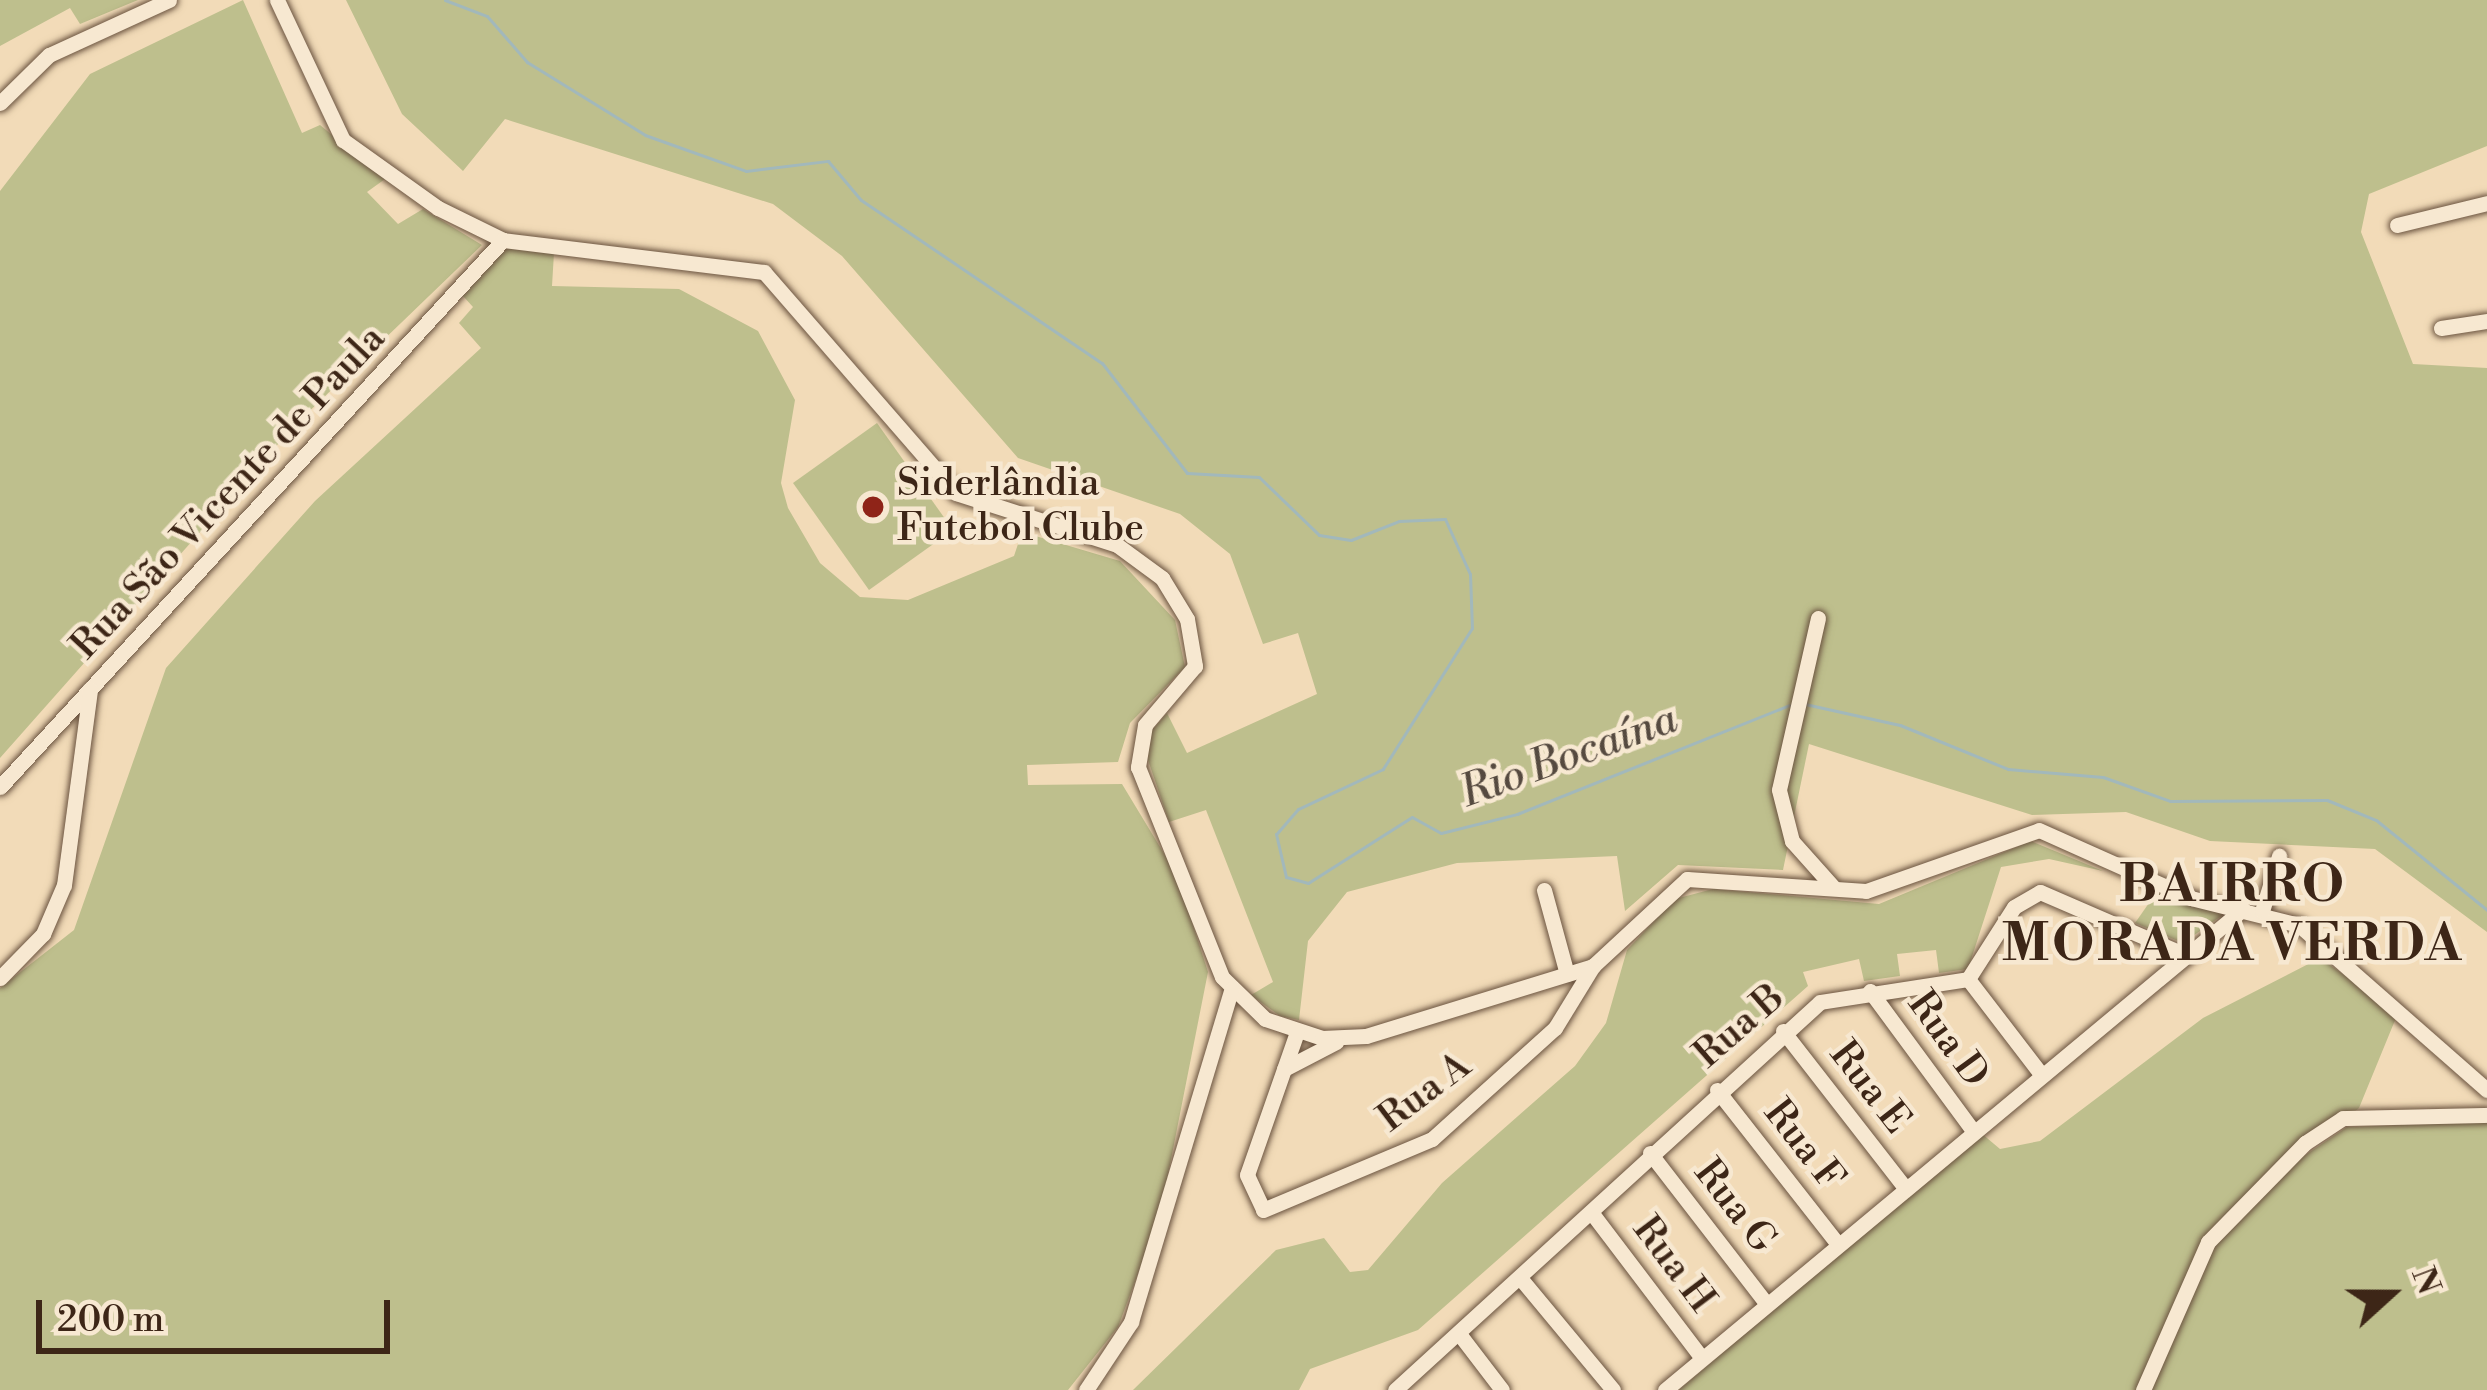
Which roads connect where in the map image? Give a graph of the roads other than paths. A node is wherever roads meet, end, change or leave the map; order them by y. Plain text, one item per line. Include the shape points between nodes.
1 (169, 0) edge
2 (277, 0) edge
3 (0, 103) edge
4 (2487, 203) edge
5 (2397, 225) dead end
6 (502, 240) junction
7 (2487, 321) edge
8 (2441, 328) dead end
9 (1819, 618) dead end
10 (90, 689) junction
11 (0, 788) edge
12 (2279, 856) dead end
13 (1834, 888) junction
14 (1544, 890) dead end
15 (2243, 909) junction
16 (2262, 911) junction
17 (2183, 954) junction
18 (1593, 966) junction
19 (1567, 974) junction
20 (0, 978) edge
21 (1968, 979) junction
22 (1546, 980) junction
23 (1231, 990) junction
24 (1870, 991) junction
25 (1566, 1010) junction
26 (1783, 1031) junction
27 (1297, 1032) junction
28 (1349, 1039) junction
29 (1281, 1071) junction
30 (2040, 1073) junction
31 (1717, 1090) junction
32 (2487, 1090) edge
33 (2487, 1115) edge
34 (1971, 1128) junction
35 (1650, 1154) junction
36 (1903, 1185) junction
37 (1591, 1212) junction
38 (1836, 1242) junction
39 (1522, 1279) junction
40 (1765, 1302) junction
41 (1460, 1335) junction
42 (1702, 1358) junction
43 (1086, 1390) edge
44 (1395, 1390) edge
45 (1502, 1390) edge
46 (1613, 1390) edge
47 (1665, 1390) edge
48 (2143, 1390) edge

1 - 3 street via 49,55
2 - 6 street via 343,140
4 - 5 street
6 - 10 street, Rua São Vicente de Paula
6 - 23 street via 764,272 956,493 1117,545 1153,569 1187,620 1195,666 1145,725 1136,758
7 - 8 street
9 - 13 street via 1779,767 1784,820
10 - 11 street, Rua São Vicente de Paula
10 - 20 street via 64,885 43,934
12 - 16 street
13 - 15 street via 1890,886 2039,830
13 - 18 street via 1687,879
14 - 19 street
15 - 16 street
15 - 17 street
16 - 32 street via 2350,961
17 - 21 street via 2040,892 2014,907
17 - 30 street
18 - 19 street
18 - 25 street, Rua A
19 - 22 street
21 - 24 street, Rua B
21 - 30 street
22 - 25 street
22 - 28 street
23 - 27 street
23 - 43 street via 1131,1322
24 - 26 street, Rua B via 1820,1002
24 - 34 street, Rua D
25 - 29 street, Rua A via 1432,1139 1277,1209 1254,1205 1247,1175
26 - 31 street, Rua B
26 - 36 street, Rua E
27 - 28 street
27 - 29 street
28 - 29 street
30 - 34 street
31 - 35 street, Rua B
31 - 38 street, Rua F
33 - 48 street via 2334,1121 2229,1217
34 - 36 street
35 - 37 street, Rua B
35 - 40 street, Rua G
36 - 38 street
37 - 39 street, Rua B
37 - 42 street, Rua H
38 - 40 street
39 - 41 street, Rua B
39 - 46 street
40 - 42 street
41 - 44 street, Rua B
41 - 45 street
42 - 47 street

